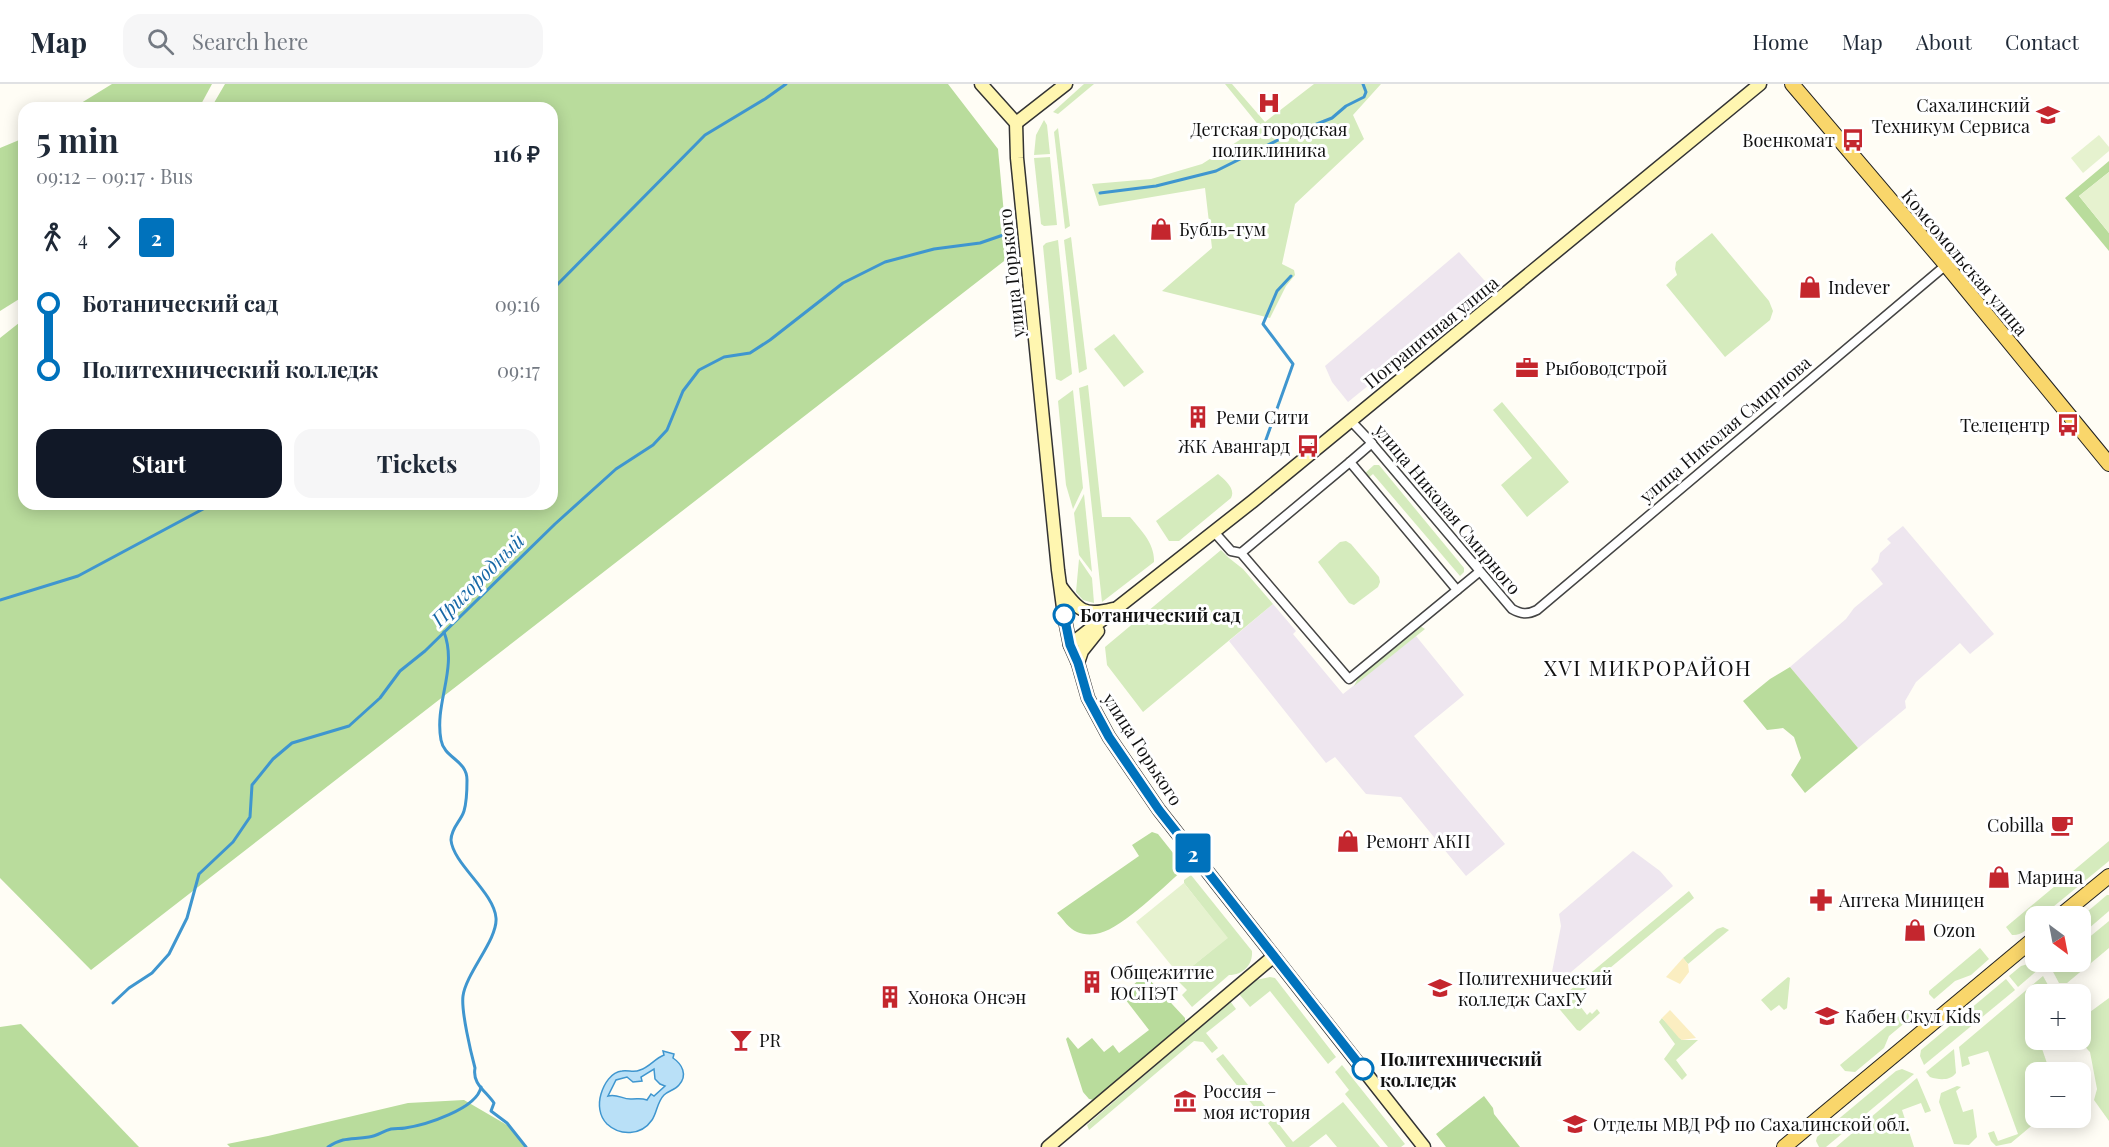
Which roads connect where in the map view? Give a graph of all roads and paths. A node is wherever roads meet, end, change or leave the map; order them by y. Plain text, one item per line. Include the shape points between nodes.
1 (981, 84) edge
2 (1066, 84) edge
3 (1760, 84) edge
4 (1792, 84) edge
5 (1016, 123) junction
6 (1946, 266) junction
7 (1351, 422) junction
8 (1372, 443) junction
9 (1350, 462) junction
10 (2109, 464) edge
11 (1215, 533) junction
12 (1241, 553) junction
13 (1479, 572) junction
14 (1060, 586) junction
15 (1457, 590) junction
16 (1123, 606) junction
17 (1524, 614) joint
18 (1070, 645) junction
19 (1078, 663) junction
20 (2109, 876) edge
21 (2072, 906) edge
22 (2025, 946) edge
23 (1274, 956) junction
24 (1048, 1147) edge
25 (1424, 1147) edge
26 (1784, 1147) edge

1 - 5 street
2 - 5 street
3 - 7 street, Пограничная улица
4 - 6 main road, Комсомольская улица
5 - 14 street, улица Горького
6 - 10 main road, Комсомольская улица
6 - 17 street, улица Николая Смирнова via 1537,610
7 - 8 street, улица Николая Смирного
7 - 11 street, Пограничная улица
8 - 9 street
8 - 13 street, улица Николая Смирного
9 - 12 street
9 - 15 street
11 - 12 street via 1231,552
11 - 16 street, Пограничная улица
12 - 15 street via 1349,679
13 - 15 street
13 - 17 street, улица Николая Смирного via 1512,609
14 - 16 street via 1074,605 1090,614
14 - 18 street, улица Горького
16 - 18 street, Пограничная улица
16 - 19 street, Пограничная улица via 1090,639
18 - 19 street, улица Горького
19 - 23 street, улица Горького via 1088,698 1109,737 1159,810
20 - 21 main road
22 - 26 main road
23 - 24 street
23 - 25 street, улица Горького

